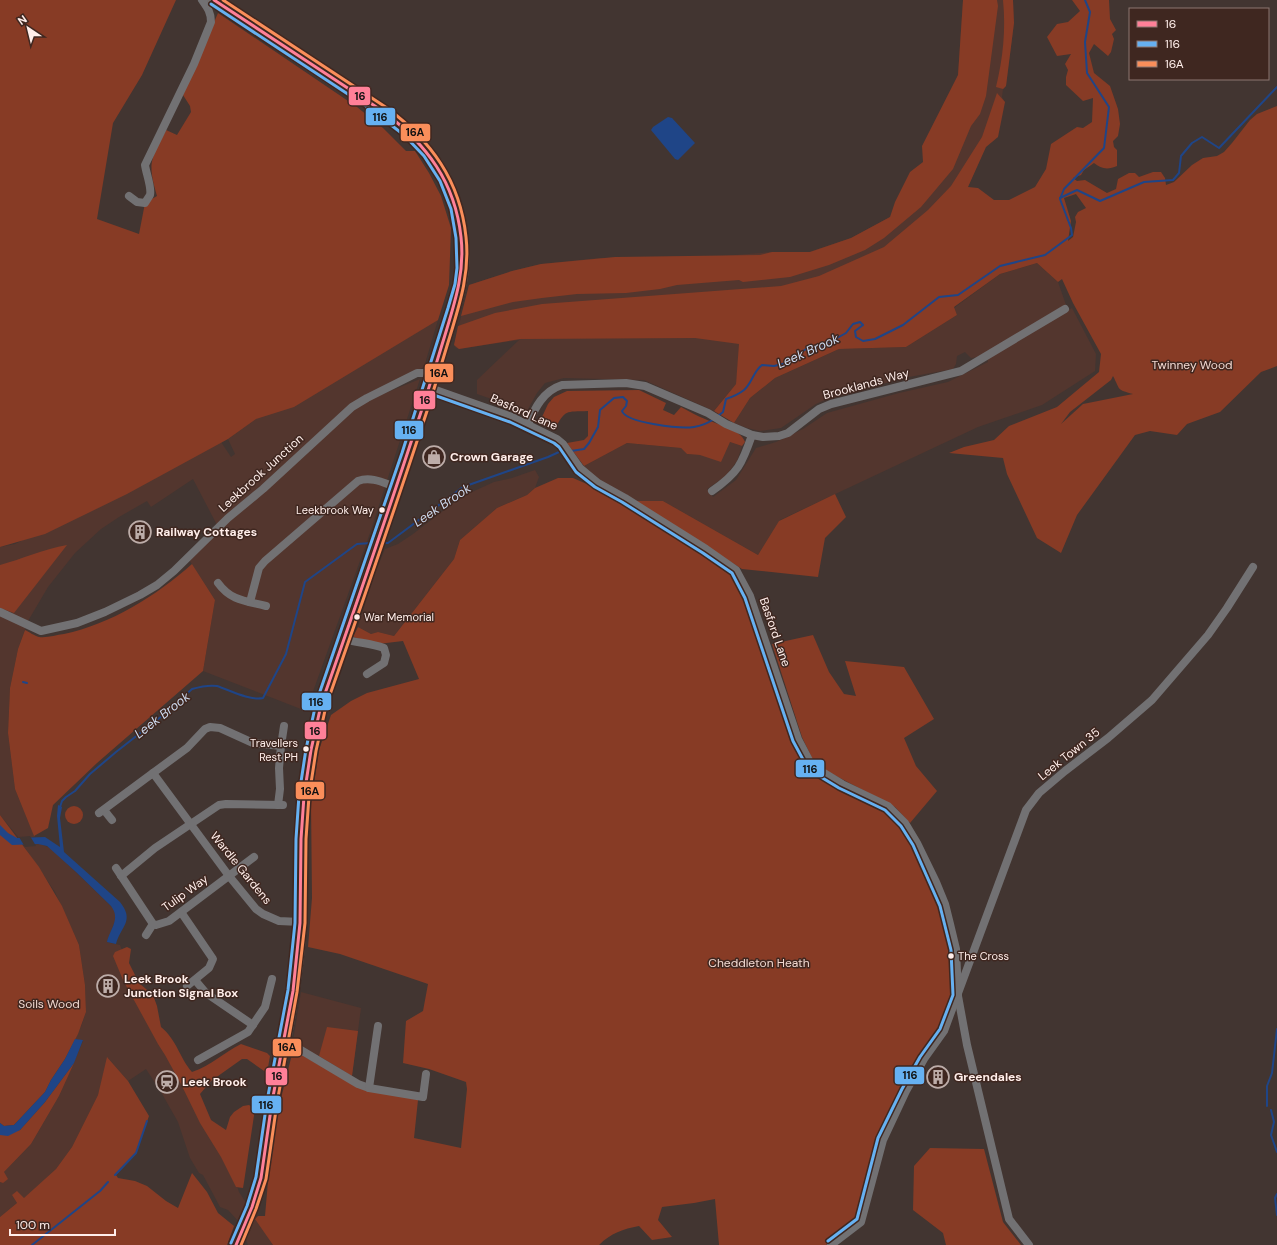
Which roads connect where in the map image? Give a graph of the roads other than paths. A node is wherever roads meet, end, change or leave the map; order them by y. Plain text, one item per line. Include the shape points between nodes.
1 (202, 0) edge
2 (214, 0) edge
3 (129, 196) dead end
4 (1065, 309) dead end
5 (432, 381) junction
6 (528, 424) junction
7 (752, 434) junction
8 (396, 487) junction
9 (712, 491) dead end
10 (1252, 567) dead end
11 (218, 583) dead end
12 (250, 602) junction
13 (266, 606) dead end
14 (0, 612) edge
15 (344, 639) junction
16 (367, 674) dead end
17 (284, 726) dead end
18 (281, 746) junction
19 (153, 773) junction
20 (112, 820) dead end
21 (191, 825) junction
22 (254, 857) dead end
23 (116, 868) dead end
24 (121, 876) junction
25 (229, 876) junction
26 (181, 912) junction
27 (300, 922) junction
28 (152, 924) junction
29 (146, 935) dead end
30 (272, 979) dead end
31 (195, 980) junction
32 (187, 986) dead end
33 (958, 996) junction
34 (253, 1025) junction
35 (378, 1026) dead end
36 (284, 1040) junction
37 (198, 1060) dead end
38 (426, 1074) dead end
39 (369, 1088) junction
40 (236, 1245) edge
41 (831, 1245) edge
42 (1029, 1245) edge

1 - 3 street via 209,10 211,22 194,64 145,165 150,194 145,203 137,202
2 - 5 highway via 388,115 416,138 441,172 457,212 462,268
4 - 7 street, Brooklands Way via 961,371 831,404 819,409 788,433 779,436 763,437
5 - 6 street, Basford Lane via 478,404
5 - 8 highway
5 - 14 street, Leekbrook Junction via 427,373 418,373 352,407 228,518 174,571 140,595 77,623 41,631
6 - 7 street, Brooklands Way via 545,395 554,387 637,384
6 - 33 street, Basford Lane via 563,444 580,468 598,483 736,570 750,596 798,739 810,762 842,784 888,806 905,823 917,844 942,897 950,924 956,949
7 - 9 street via 736,471 726,482
8 - 12 street via 371,479 358,480 265,561 259,568
8 - 15 highway
10 - 33 street, Leek Town 35 via 1208,635 1152,700 1032,801 1026,810
11 - 12 street via 228,595
12 - 13 street
15 - 16 street via 384,648 384,663
15 - 27 highway via 321,705 306,770
17 - 18 street
18 - 19 street via 253,743 220,728 210,727
18 - 21 street via 278,768 280,805 219,805
19 - 20 street via 102,812
19 - 21 street, Wardle Gardens
21 - 24 street via 154,848
21 - 25 street, Wardle Gardens
22 - 25 street, Tulip Way
23 - 24 street, Tulip Way
24 - 28 street, Tulip Way
25 - 26 street, Tulip Way
25 - 27 street, Wardle Gardens via 263,914 279,921
26 - 28 street, Tulip Way via 169,921
26 - 31 street via 213,960 209,968
27 - 36 highway
28 - 29 street, Tulip Way
30 - 34 street via 265,1006
31 - 32 street
31 - 34 street via 206,993
33 - 41 street, Leek Town 35 via 944,1031 906,1091 883,1140 861,1222
33 - 42 street, Basford Lane via 1009,1219
34 - 37 street via 245,1034
35 - 39 street
36 - 39 street
36 - 40 highway via 263,1168 257,1193
38 - 39 street via 423,1097

